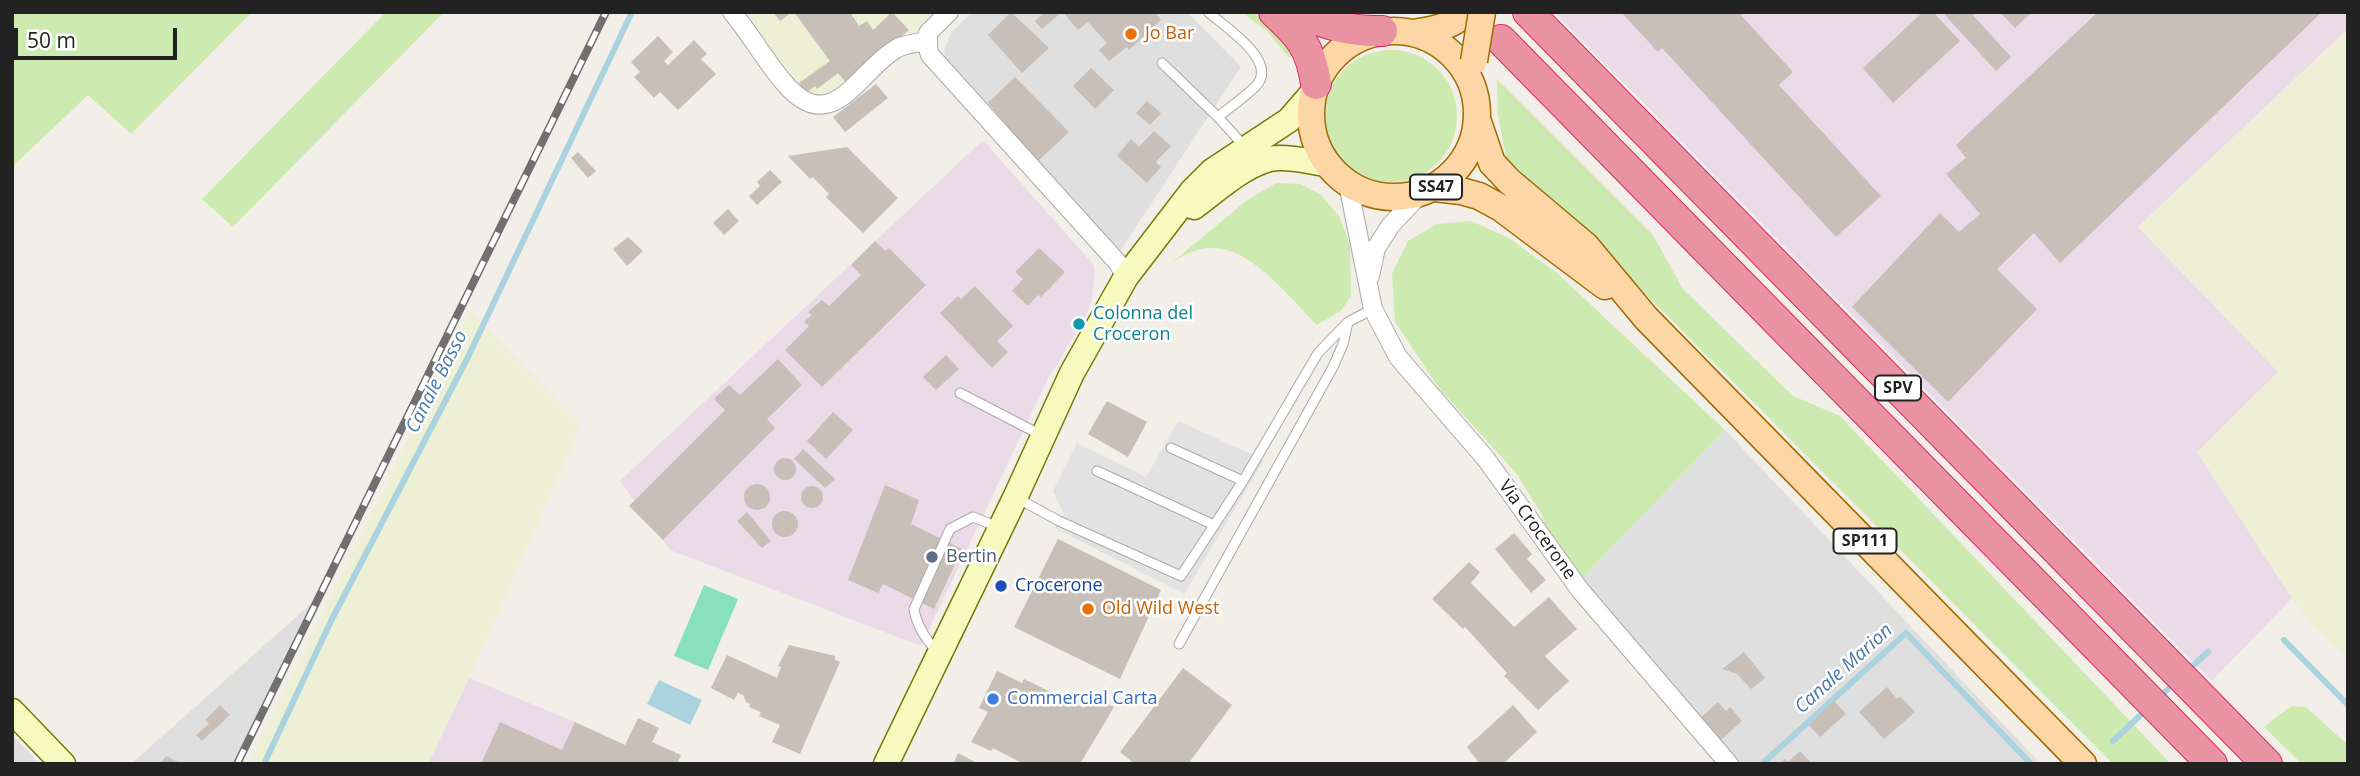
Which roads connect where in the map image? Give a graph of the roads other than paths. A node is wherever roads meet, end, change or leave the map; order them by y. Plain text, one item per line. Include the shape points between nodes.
1 (732, 12) edge
2 (949, 12) edge
3 (1208, 12) edge
4 (1274, 12) edge
5 (1299, 12) edge
6 (1466, 12) edge
7 (1482, 12) edge
8 (1528, 12) edge
9 (1382, 31) junction
10 (1413, 33) junction
11 (1501, 40) dead end
12 (927, 41) junction
13 (1162, 63) dead end
14 (1473, 71) junction
15 (1315, 88) junction
16 (1218, 117) junction
17 (1478, 122) junction
18 (1246, 148) junction
19 (1327, 164) junction
20 (1348, 184) junction
21 (1427, 192) junction
22 (1162, 231) junction
23 (1126, 277) junction
24 (1369, 283) junction
25 (1373, 309) junction
26 (1646, 318) junction
27 (1348, 322) junction
28 (960, 393) dead end
29 (1042, 436) junction
30 (1171, 448) dead end
31 (1097, 471) dead end
32 (1243, 481) junction
33 (1015, 498) junction
34 (1214, 525) junction
35 (1000, 528) junction
36 (1179, 644) dead end
37 (939, 653) junction
38 (12, 710) edge
39 (62, 764) edge
40 (886, 764) edge
41 (1729, 764) edge
42 (2084, 764) edge
43 (2212, 764) edge
44 (2267, 764) edge

1 - 12 street via 786,86 815,106 831,104 896,48
2 - 12 street via 928,33
3 - 16 lane via 1248,46 1261,63 1262,73 1258,84
4 - 15 highway, SS47 via 1305,44
5 - 9 highway, SS47 via 1352,31
6 - 10 main road, SS47 via 1440,29
7 - 14 main road, SS47, bridge
8 - 44 highway, SPV
9 - 10 main road, SS47
9 - 15 main road, SS47 via 1342,49
10 - 14 main road, SS47 via 1438,43
11 - 43 highway, SPV
12 - 23 street via 930,55
13 - 16 lane
14 - 17 main road, SS47
15 - 18 main road via 1289,120
15 - 19 main road, SS47 via 1312,129
16 - 18 lane
17 - 21 main road, SS47 via 1471,149 1456,172
17 - 26 main road, SP111 via 1492,163 1586,246
18 - 22 main road via 1212,171
19 - 20 main road, SS47
19 - 22 main road via 1265,159
20 - 21 main road, SS47 via 1382,197
20 - 24 street, Via Crocerone
21 - 24 street, Via Crocerone via 1391,225 1376,248
21 - 26 main road, SP111 via 1461,191 1501,208
22 - 23 main road
23 - 29 main road
24 - 25 street, Via Crocerone
25 - 27 lane
25 - 41 street, Via Crocerone via 1398,357 1486,459 1580,590
26 - 42 main road, SP111
27 - 32 lane via 1318,353
27 - 36 lane via 1333,367
28 - 29 lane
29 - 33 main road
30 - 32 lane
31 - 34 lane
32 - 34 lane
33 - 34 lane via 1181,576
33 - 35 main road
35 - 37 main road
35 - 37 lane via 973,517 950,529 914,609 923,635
37 - 40 main road
38 - 39 main road

